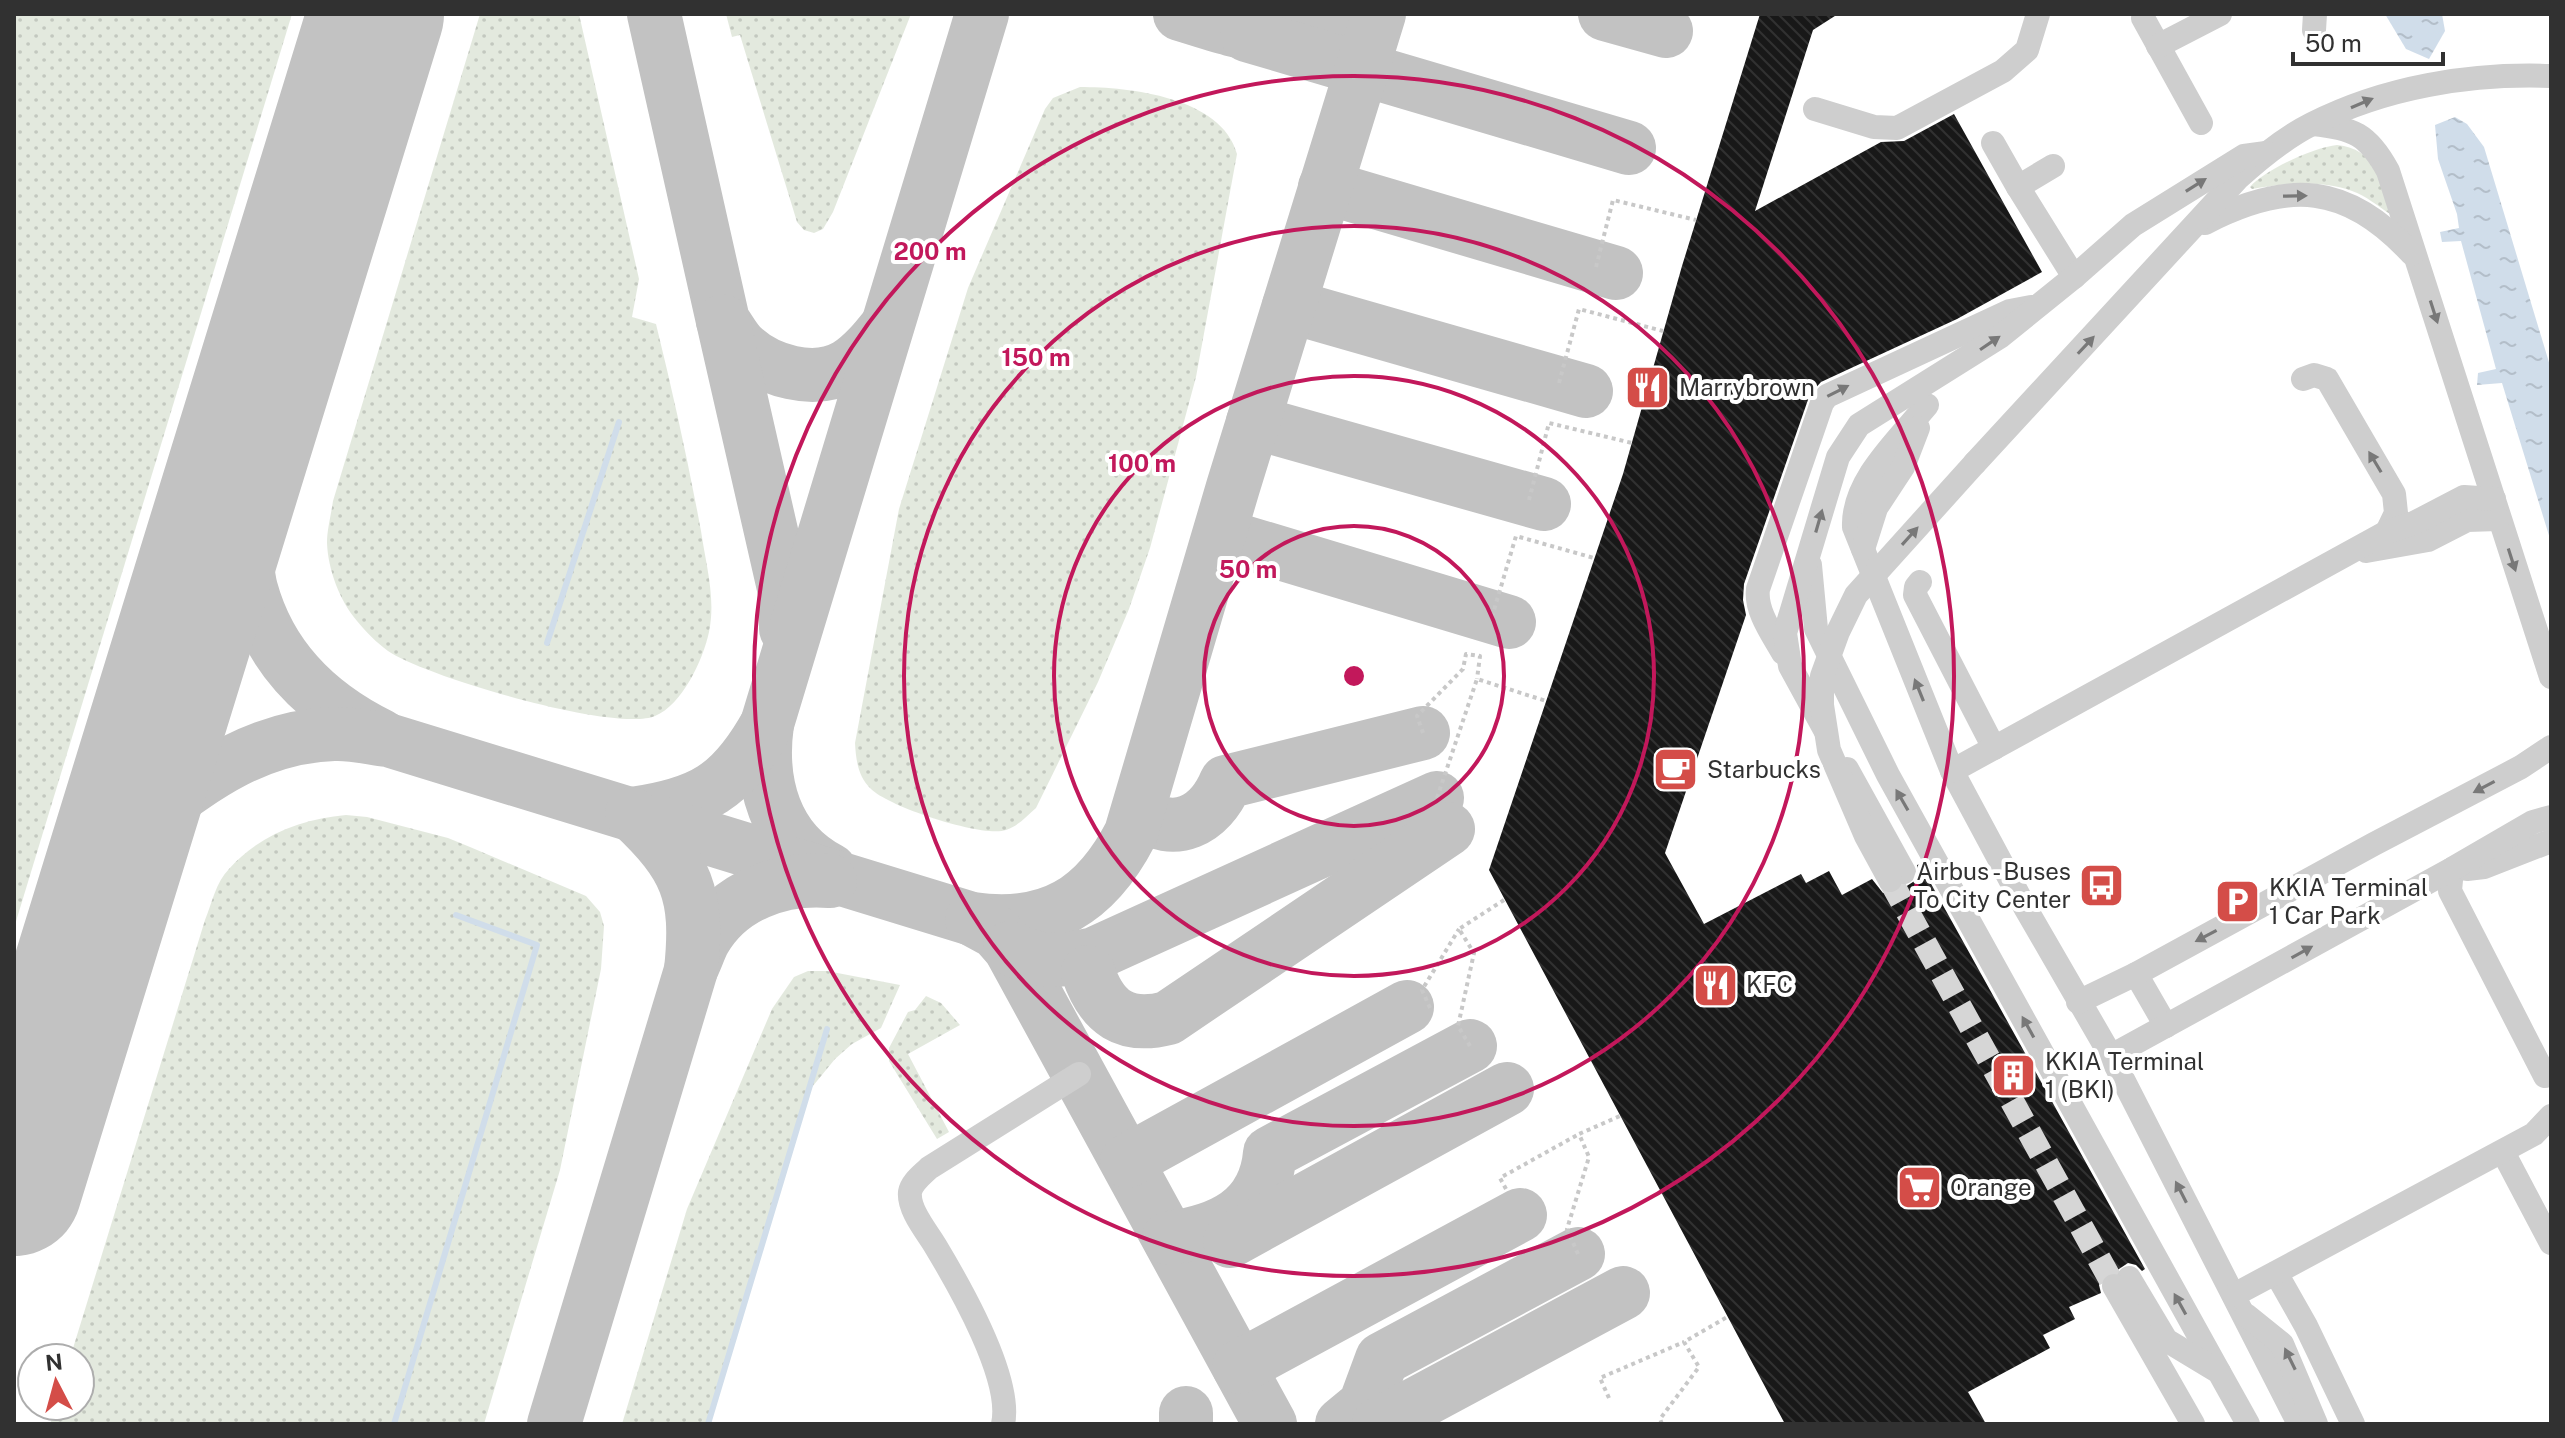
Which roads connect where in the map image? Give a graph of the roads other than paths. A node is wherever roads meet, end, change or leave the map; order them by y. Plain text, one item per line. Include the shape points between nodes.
1 (2038, 14) edge
2 (2220, 14) edge
3 (2143, 18) dead end
4 (2158, 46) junction
5 (2551, 76) edge
6 (1815, 109) dead end
7 (2201, 123) dead end
8 (2311, 124) junction
9 (1993, 143) dead end
10 (2266, 153) junction
11 (2053, 166) dead end
12 (2018, 187) junction
13 (2195, 227) junction
14 (2417, 259) junction
15 (2074, 277) junction
16 (2036, 308) junction
17 (1945, 373) junction
18 (2303, 379) dead end
19 (2496, 509) junction
20 (2387, 532) junction
21 (2352, 553) junction
22 (1809, 554) junction
23 (1920, 582) dead end
24 (1790, 666) junction
25 (2551, 677) edge
26 (2551, 747) edge
27 (1994, 748) junction
28 (1952, 771) junction
29 (2551, 817) edge
30 (2551, 841) edge
31 (2452, 869) junction
32 (2136, 974) junction
33 (2078, 1002) junction
34 (2166, 1026) junction
35 (2111, 1056) junction
36 (1079, 1074) dead end
37 (2545, 1076) dead end
38 (2551, 1116) edge
39 (2542, 1134) edge
40 (2503, 1152) junction
41 (2551, 1243) edge
42 (2276, 1273) junction
43 (2237, 1303) junction
44 (2219, 1372) junction
45 (1003, 1424) edge
46 (2193, 1424) edge
47 (2248, 1424) edge
48 (2299, 1424) edge
49 (2316, 1424) edge
50 (2353, 1424) edge

1 - 6 street via 2027,50 2003,71 1897,128 1874,127
2 - 4 street
3 - 4 street
4 - 7 street
8 -> 5 street via 2377,97 2436,83
8 - 10 street
8 - 14 street via 2355,132 2378,153
9 - 12 street
10 - 13 street
15 -> 10 street via 2133,225 2244,156
11 - 12 street
12 - 15 street
13 -> 14 street via 2254,202 2319,196 2372,216
24 -> 13 street, bridge via 1897,876 1866,836 1829,750 1822,705 1822,676 1838,632 1856,595
14 -> 19 street
15 - 16 street
17 -> 16 street
24 -> 16 street via 1757,596 1822,403 1827,396 2010,311
22 -> 17 street via 1848,439 1859,425
28 -> 17 street via 1863,549 1876,508 1903,467
20 -> 18 street via 2396,513 2394,494 2327,379
19 - 20 street via 2464,497
19 - 21 street via 2428,540
19 -> 25 street
20 - 21 street
21 - 27 street
22 - 24 street via 1785,633
44 -> 22 street via 1888,775 1816,629
23 - 27 street via 1915,595
26 -> 32 street
27 - 28 street
28 - 33 street
29 - 31 street
30 - 31 street via 2484,867
34 -> 31 street
31 - 37 street via 2450,891
32 - 33 street
32 - 34 street
33 - 35 street
34 - 35 street
43 -> 35 street
36 - 45 street via 929,1168 910,1193 914,1211 956,1281 996,1366
38 - 39 street
39 - 40 street
40 - 41 street
40 - 42 street
42 - 43 street
42 - 50 street
43 - 48 street
49 -> 43 street via 2282,1344
44 - 46 street via 2166,1340 2121,1282
44 - 47 street

